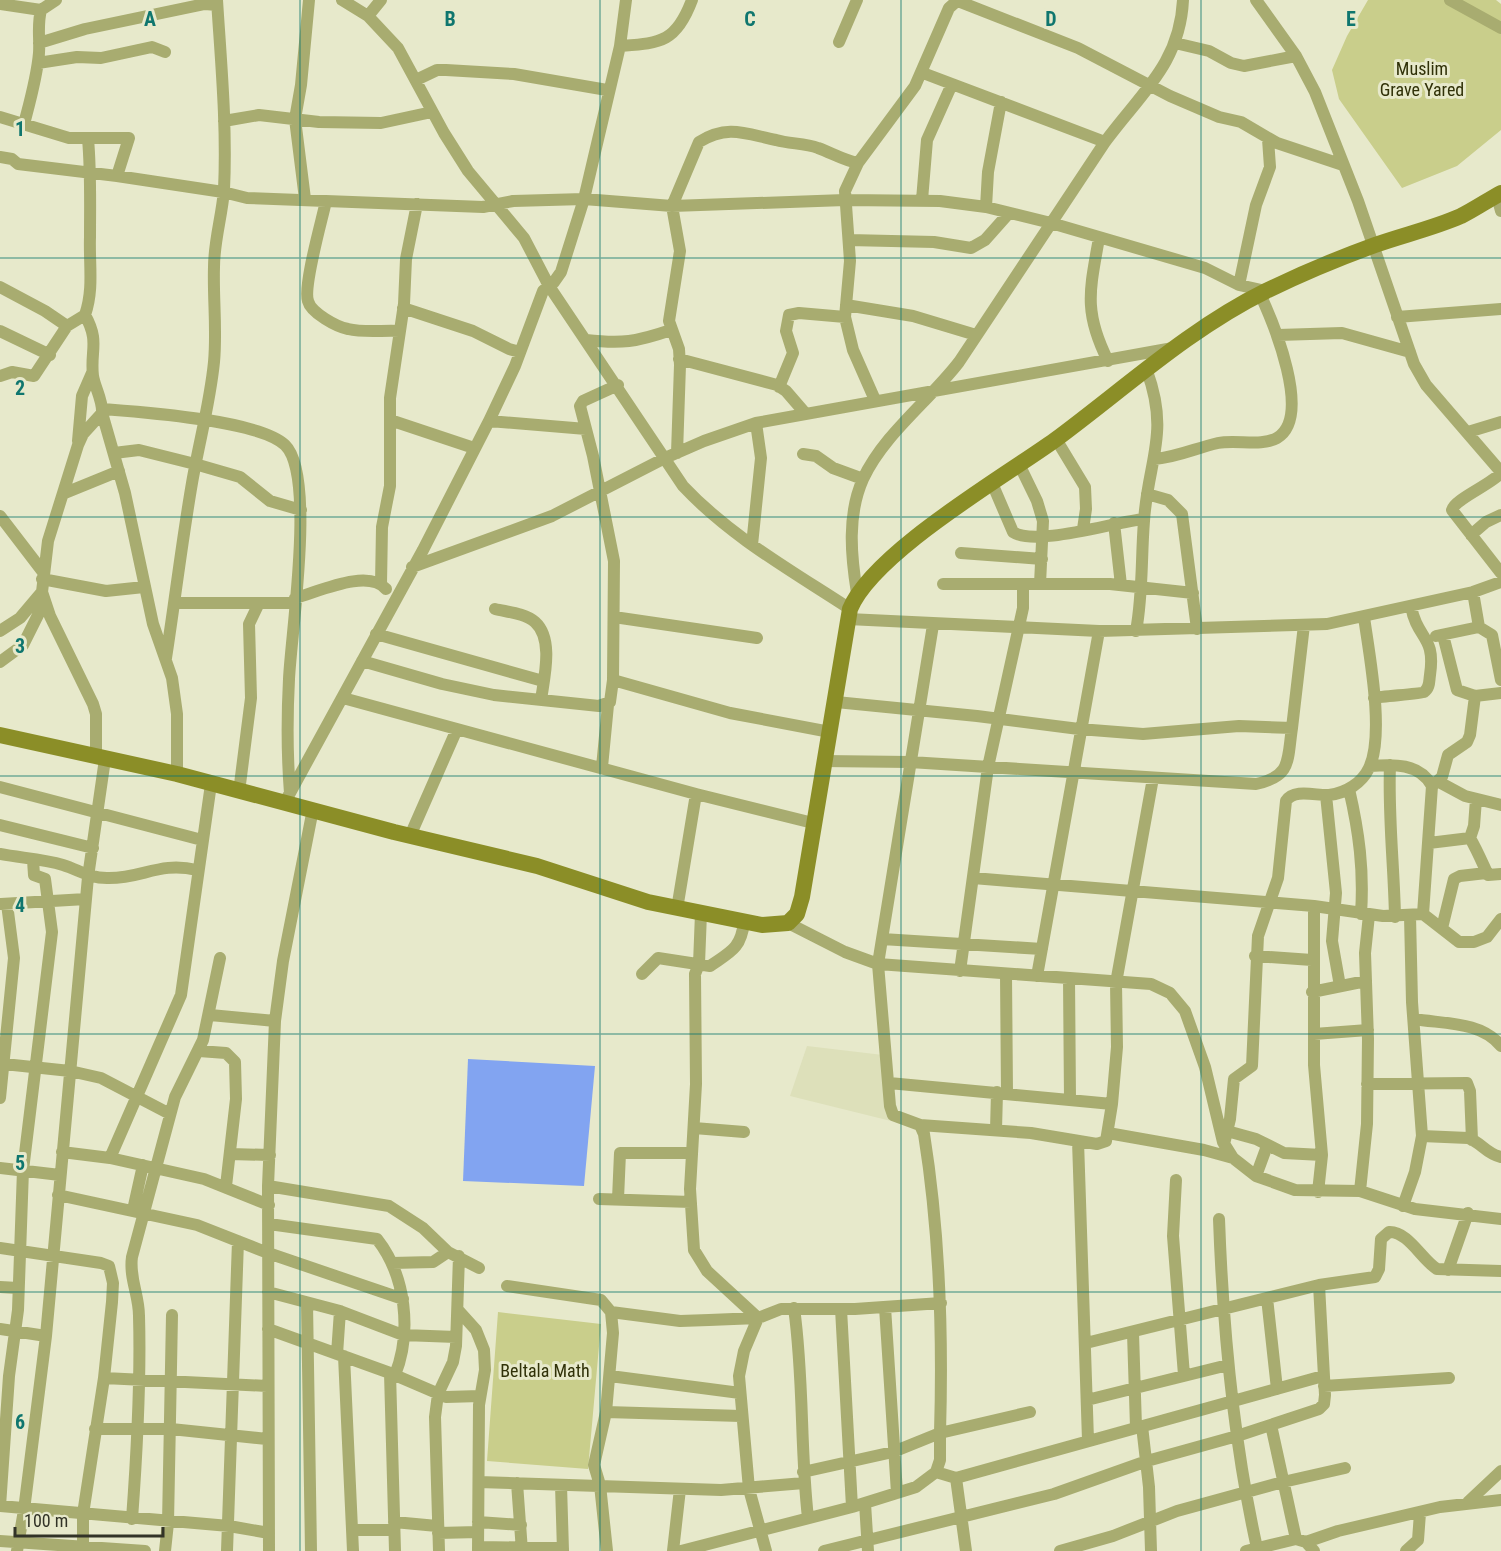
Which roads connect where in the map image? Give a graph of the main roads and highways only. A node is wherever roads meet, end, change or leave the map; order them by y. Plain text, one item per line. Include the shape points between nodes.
1 (1500, 200) edge
2 (0, 735) edge

1 - 2 main road via 1374,245 1227,312 915,539 872,575 857,593 849,614 802,897 788,923 771,926 677,909 537,866 313,809 288,798 239,792 177,774

